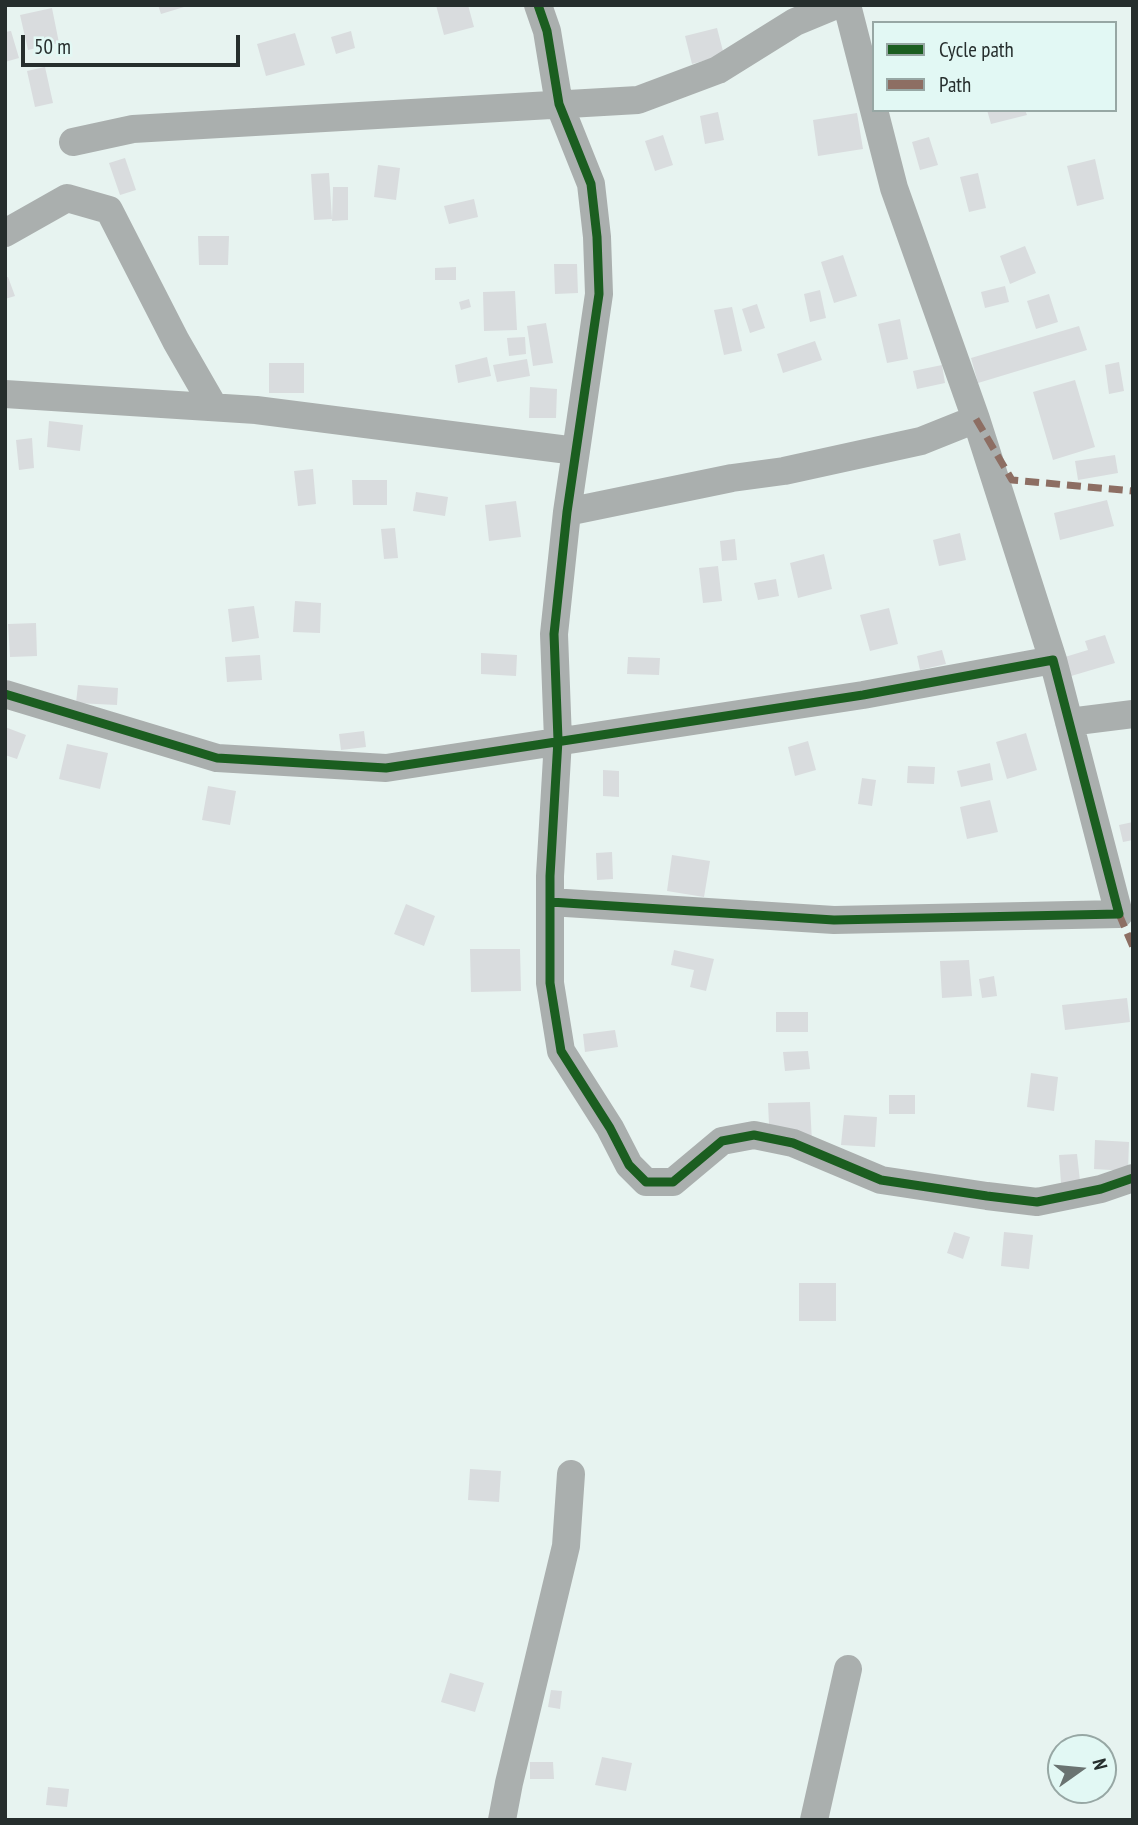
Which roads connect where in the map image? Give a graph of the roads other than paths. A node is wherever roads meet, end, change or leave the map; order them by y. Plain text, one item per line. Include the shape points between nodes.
1 (538, 5) edge
2 (836, 5) edge
3 (847, 5) edge
4 (872, 102) edge
5 (559, 104) junction
6 (875, 112) edge
7 (73, 142) dead end
8 (5, 233) edge
9 (5, 394) edge
10 (214, 407) junction
11 (976, 419) junction
12 (576, 451) junction
13 (566, 512) junction
14 (1054, 660) junction
15 (5, 694) edge
16 (1133, 714) edge
17 (1069, 722) junction
18 (558, 740) junction
19 (550, 902) junction
20 (1133, 1178) edge
21 (571, 1474) dead end
22 (848, 1669) dead end
23 (502, 1820) edge
24 (814, 1820) edge

1 - 5 street
2 - 5 street via 794,22 718,70 638,100
3 - 4 street
5 - 7 street via 133,129
5 - 12 street via 591,184 597,237 599,294
6 - 11 street via 894,188
8 - 10 street via 67,198 109,210
9 - 10 street
10 - 12 street
11 - 13 street via 921,441
11 - 14 street
12 - 13 street
13 - 18 street via 554,634
14 - 17 street
14 - 18 street via 863,695
15 - 18 street via 217,758 386,768
16 - 17 street
17 - 19 street via 1119,914 835,920
18 - 19 street
19 - 20 street via 550,983 561,1051 629,1165 646,1182 673,1182 722,1141 754,1135 793,1143 881,1180 1025,1201 1101,1189
21 - 23 street via 566,1546
22 - 24 street

